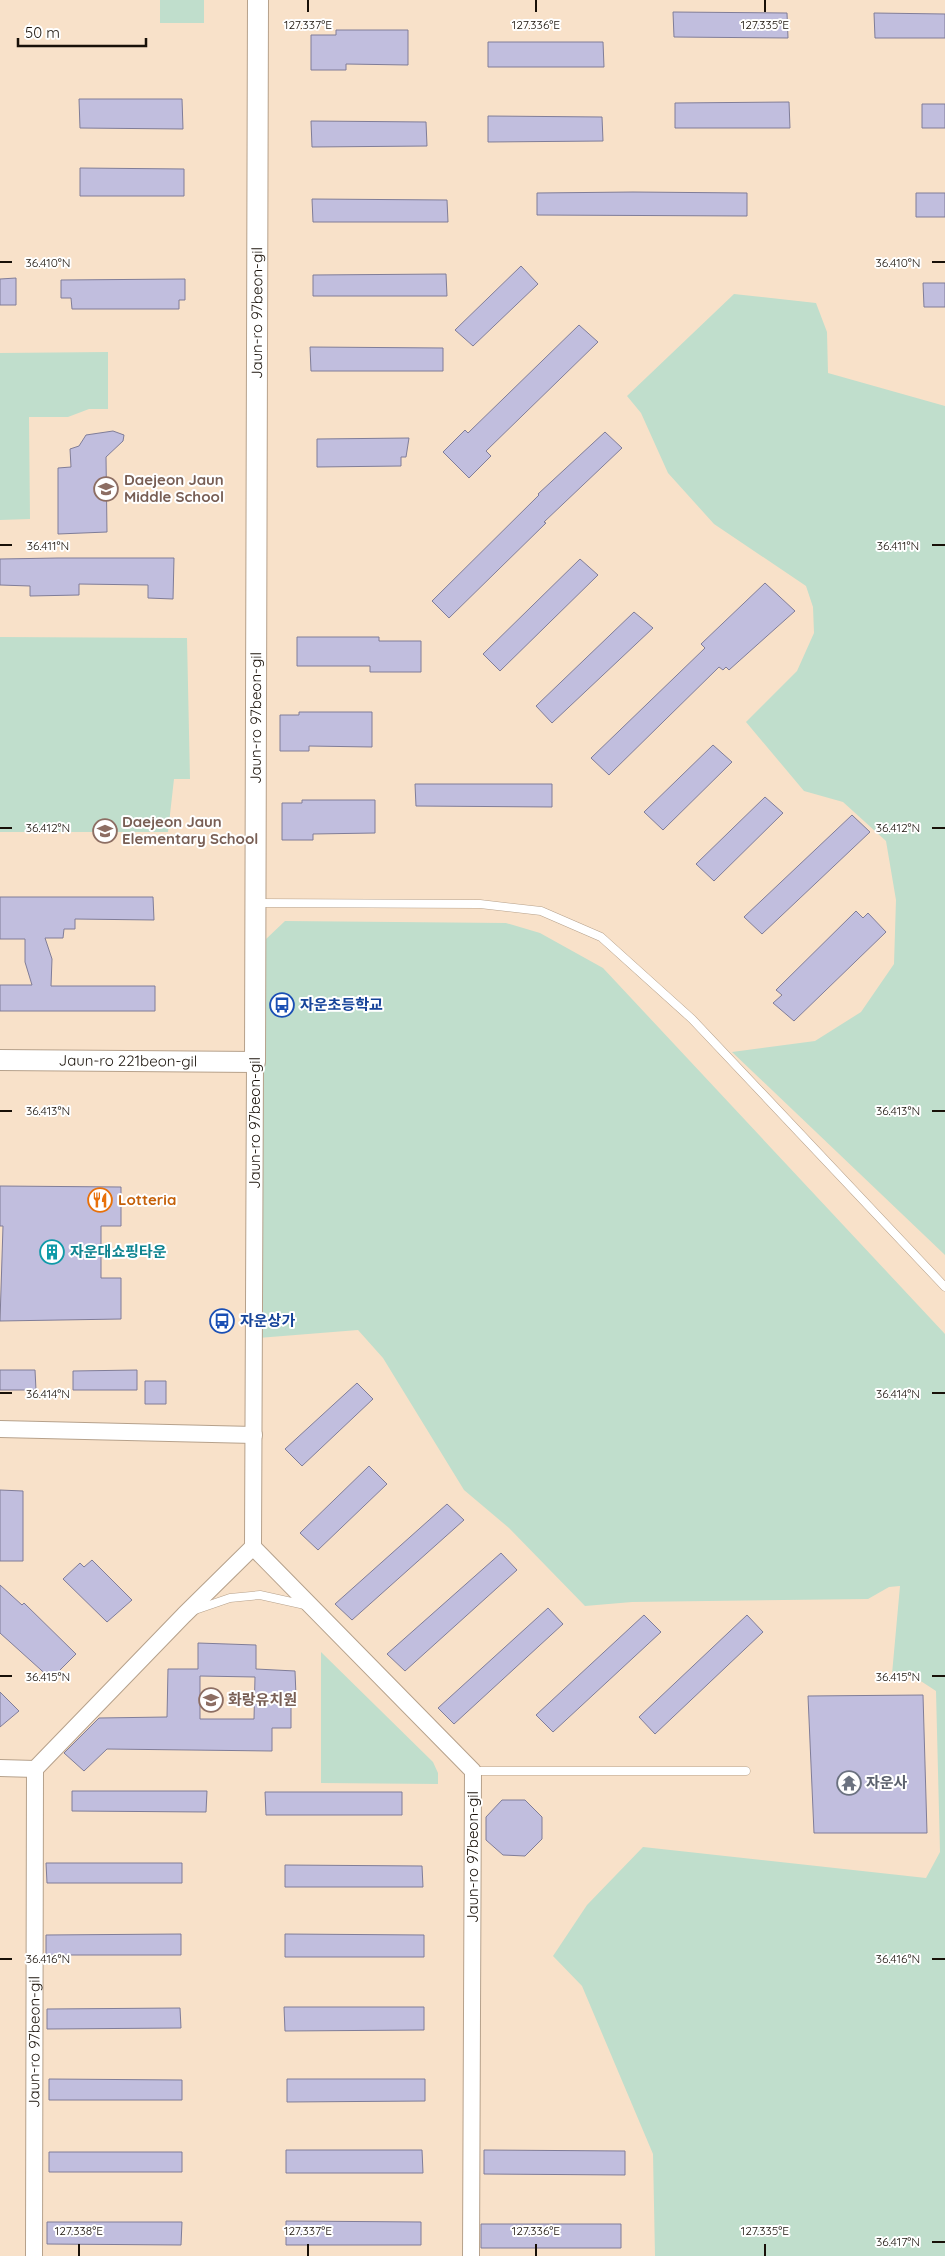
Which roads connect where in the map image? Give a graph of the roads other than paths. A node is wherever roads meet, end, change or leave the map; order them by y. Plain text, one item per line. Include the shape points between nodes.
1 (258, 0) edge
2 (255, 902) junction
3 (0, 1060) edge
4 (255, 1062) junction
5 (945, 1286) edge
6 (0, 1429) edge
7 (254, 1435) junction
8 (253, 1547) junction
9 (311, 1606) junction
10 (184, 1614) junction
11 (0, 1768) edge
12 (35, 1769) junction
13 (746, 1771) dead end
14 (473, 1772) junction
15 (34, 2256) edge
16 (471, 2256) edge

1 - 2 street, Jaun-ro 97beon-gil
2 - 4 street, Jaun-ro 97beon-gil
2 - 5 lane via 480,904 541,911 601,937 692,1019
3 - 4 street, Jaun-ro 221beon-gil
4 - 7 street, Jaun-ro 97beon-gil
6 - 7 street
7 - 8 street, Jaun-ro 97beon-gil
8 - 9 street, Jaun-ro 97beon-gil
8 - 10 street
9 - 10 lane via 260,1595 230,1598
9 - 14 street, Jaun-ro 97beon-gil
10 - 12 street
11 - 12 street
12 - 15 street, Jaun-ro 97beon-gil
13 - 14 lane
14 - 16 street, Jaun-ro 97beon-gil

